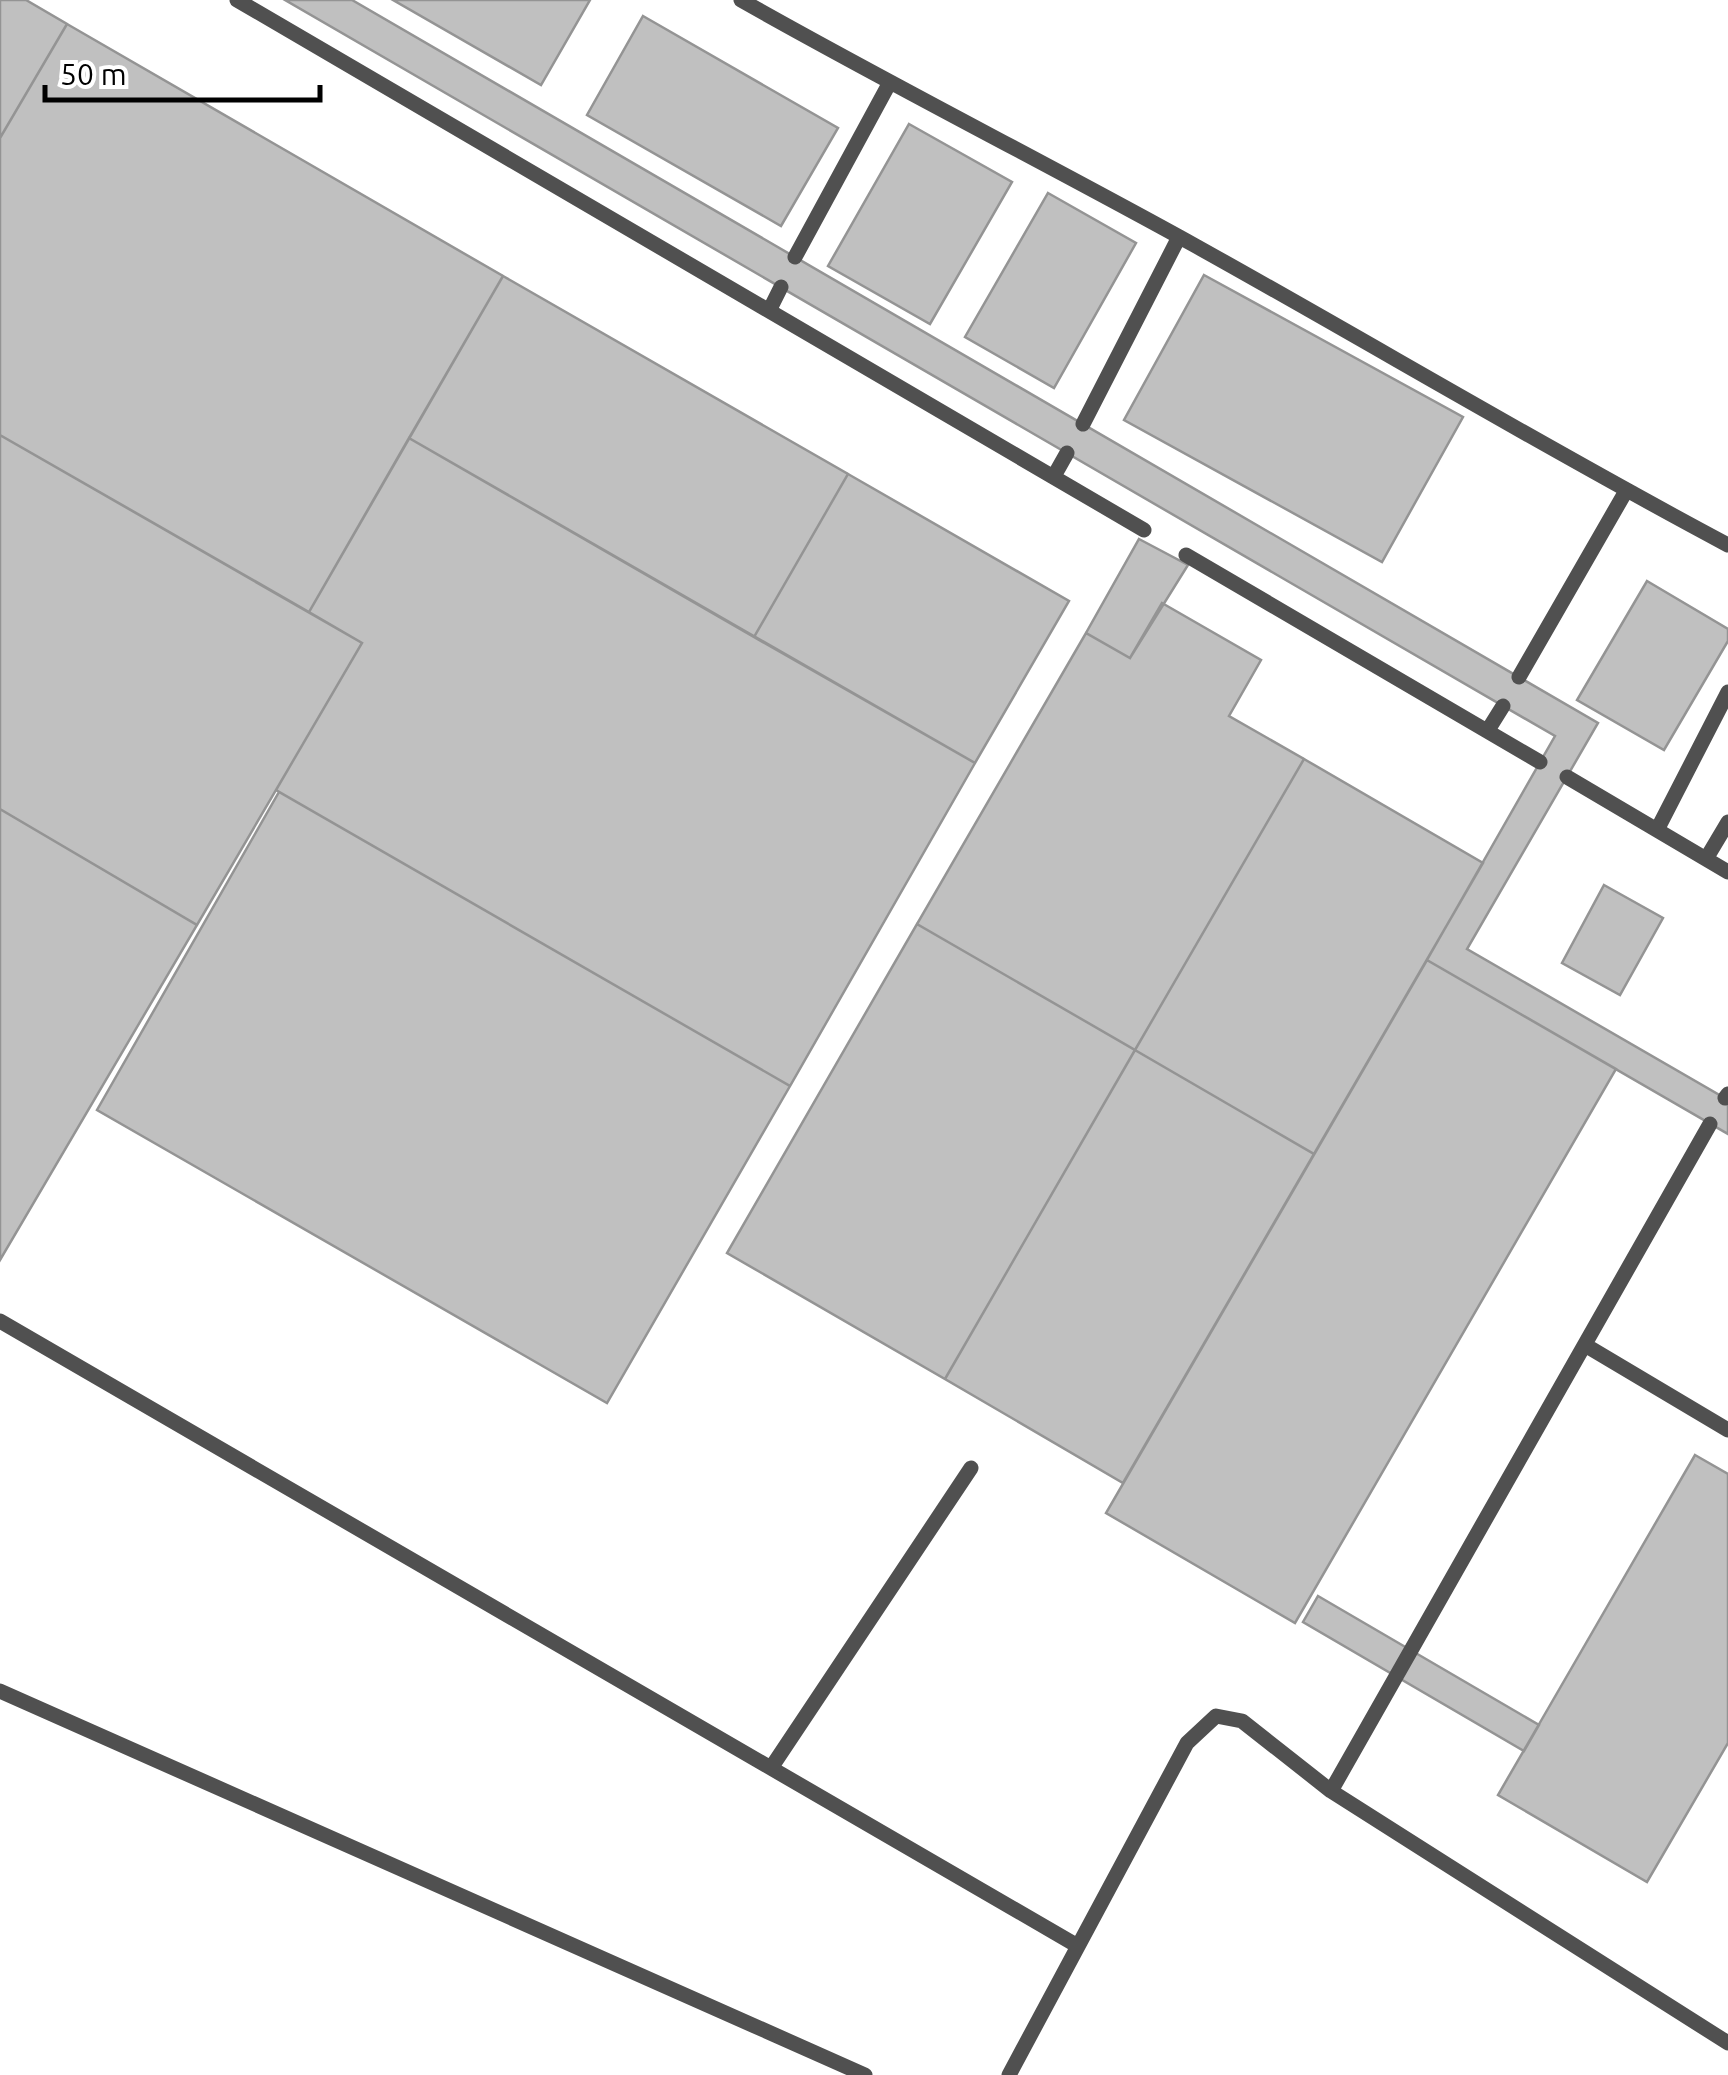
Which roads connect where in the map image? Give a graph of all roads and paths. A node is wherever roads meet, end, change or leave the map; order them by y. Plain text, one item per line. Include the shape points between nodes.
1 (237, 0) edge
2 (742, 0) edge
3 (889, 84) junction
4 (1179, 237) junction
5 (795, 257) dead end
6 (781, 287) dead end
7 (770, 309) junction
8 (1082, 424) dead end
9 (1066, 453) dead end
10 (1054, 476) junction
11 (1626, 491) junction
12 (1144, 530) dead end
13 (1728, 545) edge
14 (1186, 555) dead end
15 (1519, 677) dead end
16 (1728, 692) edge
17 (1503, 706) dead end
18 (1488, 730) junction
19 (1540, 762) dead end
20 (1567, 777) dead end
21 (1728, 822) edge
22 (1657, 830) junction
23 (1706, 859) junction
24 (1728, 872) edge
25 (1710, 1124) dead end
26 (0, 1321) edge
27 (1585, 1345) junction
28 (1728, 1430) edge
29 (970, 1468) dead end
30 (0, 1691) edge
31 (771, 1768) junction
32 (1331, 1791) junction
33 (1076, 1945) junction
34 (1728, 2043) edge
35 (865, 2075) edge
36 (1009, 2075) edge

1 - 7 lane
2 - 3 lane
3 - 4 lane
3 - 5 lane
4 - 8 lane
4 - 11 lane
6 - 7 lane
7 - 10 lane
9 - 10 lane
10 - 12 lane
11 - 13 lane
11 - 15 lane
14 - 18 lane
16 - 22 lane
17 - 18 lane
18 - 19 lane
20 - 22 lane
21 - 23 lane
22 - 23 lane
23 - 24 lane
25 - 27 lane
26 - 31 lane
27 - 28 lane
27 - 32 lane
29 - 31 lane
30 - 35 lane
31 - 33 lane
32 - 33 lane via 1242,1721 1216,1716 1187,1743
32 - 34 lane
33 - 36 lane

